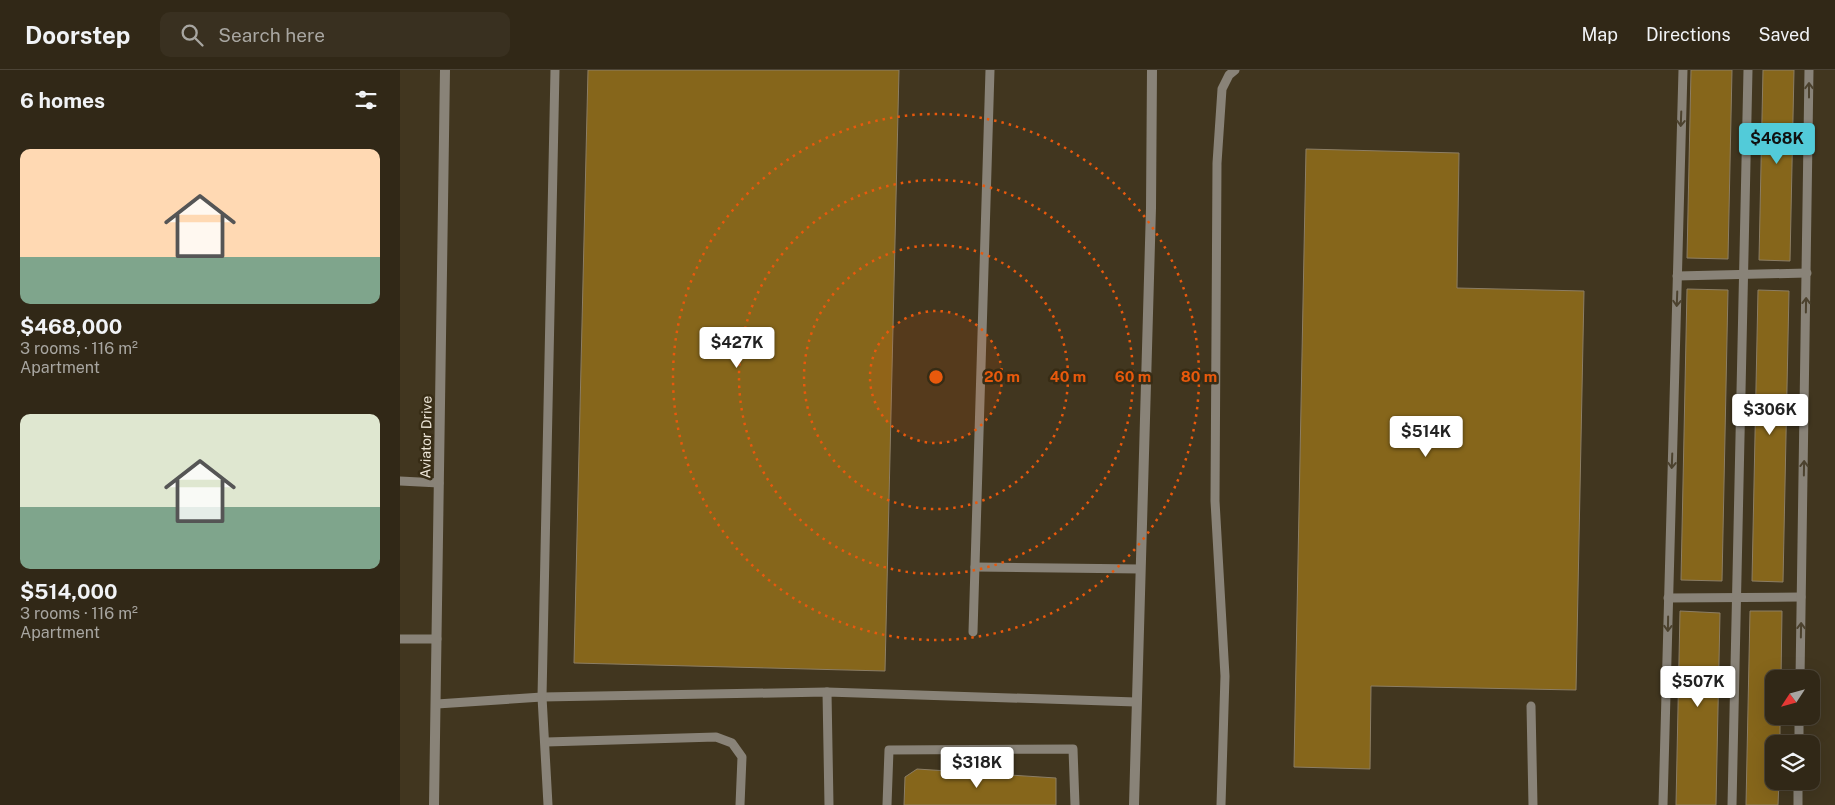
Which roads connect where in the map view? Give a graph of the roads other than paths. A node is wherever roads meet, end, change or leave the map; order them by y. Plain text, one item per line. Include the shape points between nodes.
1 (445, 70) edge
2 (555, 70) edge
3 (990, 70) edge
4 (1152, 70) edge
5 (1236, 70) edge
6 (1683, 70) edge
7 (1748, 70) edge
8 (1809, 70) edge
9 (1807, 273) junction
10 (1677, 276) junction
11 (1744, 276) junction
12 (400, 481) edge
13 (439, 483) junction
14 (975, 567) junction
15 (1140, 569) junction
16 (1737, 597) junction
17 (1802, 597) junction
18 (1668, 598) junction
19 (973, 632) dead end
20 (400, 638) edge
21 (437, 639) junction
22 (1800, 670) edge
23 (826, 692) junction
24 (542, 697) junction
25 (1136, 702) junction
26 (437, 704) junction
27 (1531, 706) dead end
28 (546, 742) junction
29 (1798, 790) edge
30 (434, 805) edge
31 (548, 805) edge
32 (740, 805) edge
33 (829, 805) edge
34 (887, 805) edge
35 (1075, 805) edge
36 (1134, 805) edge
37 (1221, 805) edge
38 (1533, 805) edge
39 (1663, 805) edge
40 (1732, 805) edge
41 (1798, 805) edge

1 - 13 street, Aviator Drive
2 - 24 lane
3 - 14 lane
4 - 15 street
5 - 37 lane via 1229,75 1222,89 1217,163 1215,501 1225,676
6 -> 10 lane
7 - 11 lane
9 -> 8 lane
9 - 11 lane
17 -> 9 lane
10 - 11 lane
10 -> 18 lane
11 - 16 lane
12 - 13 lane
13 - 21 street, Aviator Drive
14 - 15 lane
14 - 19 lane
15 - 25 street
16 - 17 lane
16 - 18 lane
16 - 40 lane
22 -> 17 lane
18 -> 39 lane
20 - 21 lane
21 - 26 street, Aviator Drive
23 - 24 lane
23 - 25 lane
23 - 33 lane
24 - 26 lane
24 - 28 lane
25 - 36 street
26 - 30 street, Aviator Drive
27 - 38 lane
28 - 31 lane
28 - 32 lane via 716,737 732,743 742,757
29 - 41 lane
34 - 35 lane via 889,750 1064,749 1073,749

